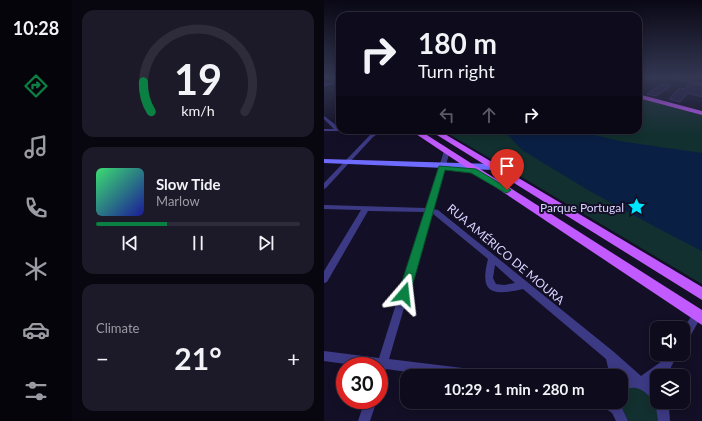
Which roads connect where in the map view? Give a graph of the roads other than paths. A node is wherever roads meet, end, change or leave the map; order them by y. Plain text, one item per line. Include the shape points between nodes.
1 (648, 97) edge
2 (702, 111) edge
3 (325, 119) edge
4 (336, 127) edge
5 (324, 130) edge
6 (336, 130) edge
7 (374, 134) edge
8 (420, 134) edge
9 (439, 134) edge
10 (447, 151) junction
11 (324, 162) edge
12 (346, 163) junction
13 (442, 166) junction
14 (470, 167) junction
15 (493, 167) junction
16 (483, 175) junction
17 (324, 187) edge
18 (324, 207) edge
19 (366, 208) junction
20 (429, 210) junction
21 (492, 258) junction
22 (324, 280) edge
23 (523, 285) junction
24 (702, 294) edge
25 (700, 317) edge
26 (690, 329) edge
27 (324, 356) edge
28 (610, 356) junction
29 (384, 357) edge
30 (336, 359) edge
31 (388, 369) edge
32 (614, 369) edge
33 (400, 370) edge
34 (650, 377) edge
35 (628, 381) edge
36 (639, 381) junction
37 (650, 388) edge
38 (368, 409) edge
39 (618, 409) edge
40 (663, 409) edge
41 (364, 421) edge
42 (622, 421) edge
43 (664, 421) edge

1 - 2 main road
3 - 4 street
5 - 6 street
7 - 12 street
8 - 10 main road
9 - 15 main road
10 - 13 street
10 - 14 main road
11 - 12 main road
12 - 13 main road
12 - 17 street
13 - 14 main road
13 - 16 main road via 467,169
13 - 20 street
14 - 15 main road
14 - 16 main road
15 - 24 main road
16 - 25 main road
18 - 19 street, RUA AMÉRICO DE MOURA
19 - 20 street, RUA AMÉRICO DE MOURA
19 - 22 street
20 - 21 street, RUA AMÉRICO DE MOURA via 447,220
20 - 29 street
21 - 23 street, RUA AMÉRICO DE MOURA
21 - 23 street via 488,274 488,282 492,288
23 - 28 street, RUA AMÉRICO DE MOURA
25 - 26 street
27 - 30 street
28 - 32 street
28 - 36 street, RUA AMÉRICO DE MOURA
31 - 33 street
34 - 36 street
35 - 36 street
36 - 37 street, RUA AMÉRICO DE MOURA
38 - 41 street
39 - 42 street
40 - 43 street

